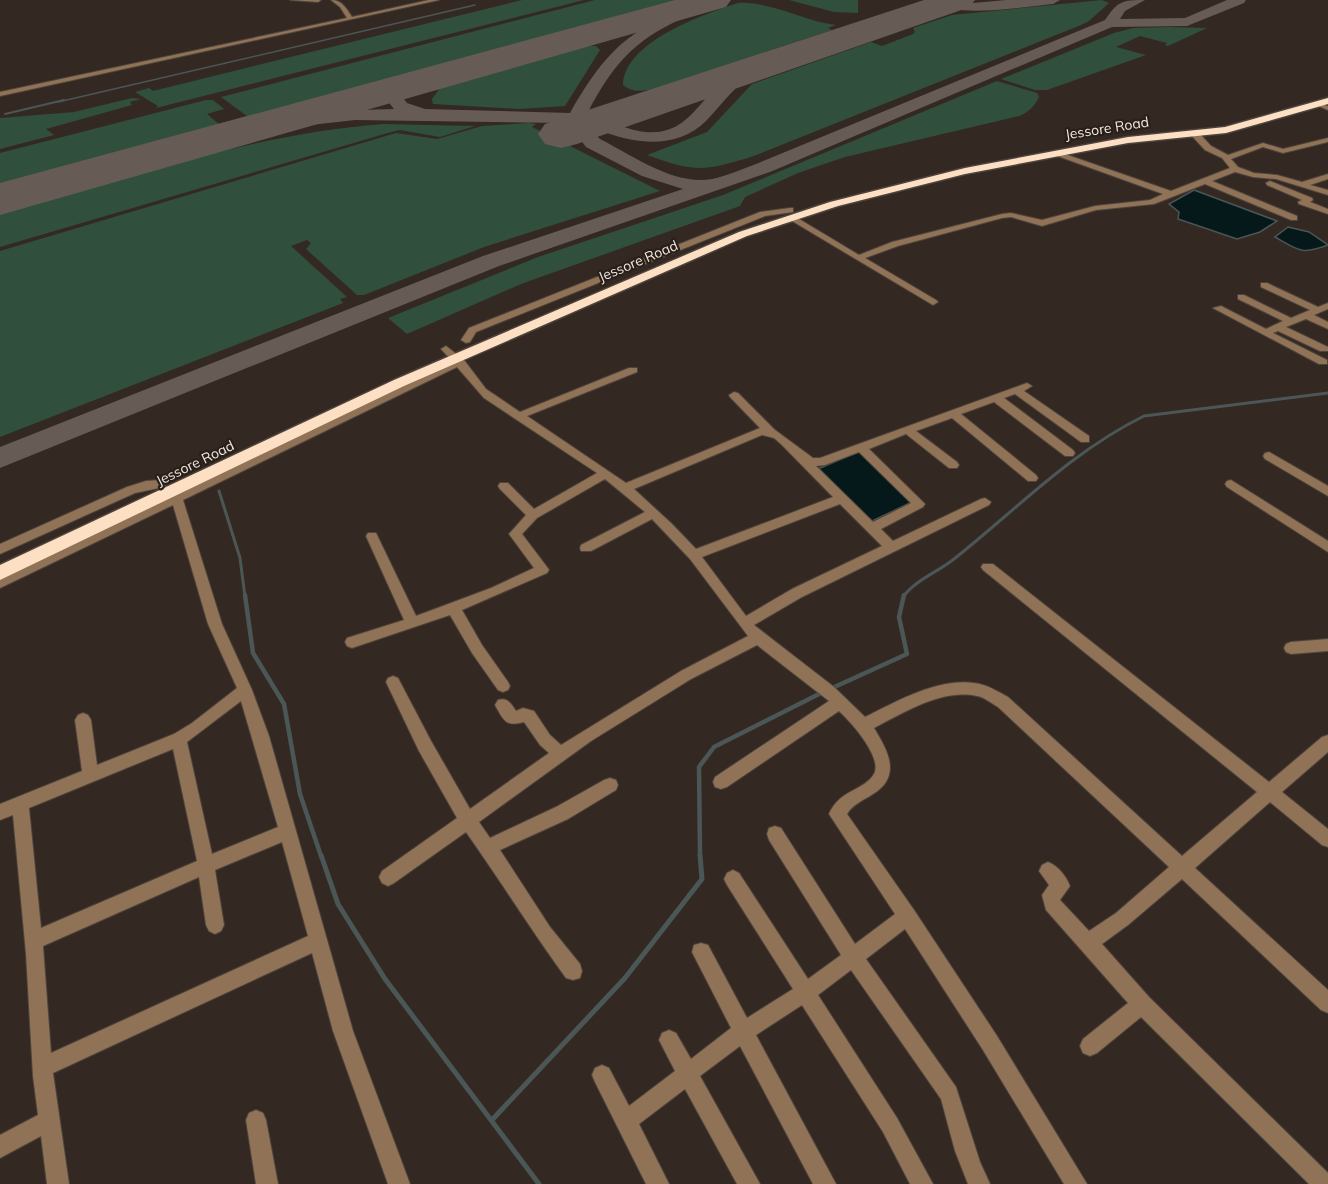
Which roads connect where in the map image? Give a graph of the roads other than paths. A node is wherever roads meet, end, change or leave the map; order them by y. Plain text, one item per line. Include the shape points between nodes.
1 (293, 0) edge
2 (318, 0) edge
3 (334, 0) edge
4 (436, 0) edge
5 (350, 18) junction
6 (0, 94) edge
7 (1328, 96) edge
8 (1324, 104) edge
9 (1195, 134) junction
10 (1328, 140) edge
11 (1056, 153) junction
12 (1226, 158) junction
13 (1235, 170) junction
14 (1255, 176) junction
15 (1328, 176) edge
16 (1205, 181) junction
17 (1302, 186) junction
18 (1328, 193) edge
19 (1173, 195) junction
20 (1306, 201) junction
21 (1276, 210) junction
22 (1328, 212) edge
23 (790, 214) junction
24 (1294, 218) dead end
25 (858, 258) junction
26 (1264, 285) dead end
27 (1240, 297) dead end
28 (933, 302) dead end
29 (1328, 306) edge
30 (1218, 308) dead end
31 (1317, 310) junction
32 (1306, 315) junction
33 (1290, 321) junction
34 (1328, 326) edge
35 (1278, 327) junction
36 (1266, 332) junction
37 (1324, 349) dead end
38 (454, 356) junction
39 (1326, 361) edge
40 (1309, 368) dead end
41 (633, 370) dead end
42 (734, 395) dead end
43 (995, 398) junction
44 (953, 413) junction
45 (521, 416) junction
46 (770, 430) junction
47 (908, 430) junction
48 (1085, 439) dead end
49 (860, 447) junction
50 (1069, 453) dead end
51 (1269, 456) dead end
52 (803, 459) junction
53 (953, 465) dead end
54 (605, 474) junction
55 (1032, 478) dead end
56 (1231, 484) dead end
57 (504, 486) dead end
58 (625, 488) junction
59 (1328, 492) edge
60 (165, 493) junction
61 (842, 498) junction
62 (986, 502) dead end
63 (653, 513) junction
64 (533, 515) junction
65 (872, 528) junction
66 (372, 536) dead end
67 (1328, 546) edge
68 (586, 548) dead end
69 (891, 548) junction
70 (0, 549) edge
71 (693, 555) junction
72 (0, 560) edge
73 (988, 567) dead end
74 (0, 573) edge
75 (0, 583) edge
76 (454, 609) junction
77 (412, 622) junction
78 (745, 623) junction
79 (759, 637) junction
80 (352, 642) dead end
81 (1328, 645) edge
82 (1291, 648) dead end
83 (393, 682) dead end
84 (502, 686) dead end
85 (245, 690) junction
86 (832, 695) junction
87 (503, 705) dead end
88 (83, 720) dead end
89 (863, 726) junction
90 (179, 739) junction
91 (1328, 742) edge
92 (560, 753) junction
93 (90, 775) junction
94 (722, 782) dead end
95 (610, 785) dead end
96 (1270, 791) junction
97 (20, 803) junction
98 (0, 812) edge
99 (467, 820) junction
100 (288, 831) junction
101 (775, 834) dead end
102 (1328, 839) edge
103 (489, 847) junction
104 (205, 862) junction
105 (1180, 866) junction
106 (1048, 871) dead end
107 (387, 877) dead end
108 (733, 879) dead end
109 (908, 916) junction
110 (215, 925) dead end
111 (33, 941) junction
112 (318, 941) junction
113 (1088, 943) junction
114 (701, 952) dead end
115 (854, 957) junction
116 (573, 971) dead end
117 (806, 992) junction
118 (1328, 1003) edge
119 (1142, 1004) junction
120 (742, 1032) junction
121 (669, 1040) dead end
122 (1090, 1046) dead end
123 (43, 1067) junction
124 (602, 1075) dead end
125 (689, 1075) junction
126 (49, 1120) junction
127 (256, 1120) dead end
128 (626, 1121) junction
129 (0, 1147) edge
130 (58, 1184) edge
131 (267, 1184) edge
132 (399, 1184) edge
133 (658, 1184) edge
134 (749, 1184) edge
135 (825, 1184) edge
136 (922, 1184) edge
137 (980, 1184) edge
138 (1076, 1184) edge
139 (1324, 1184) edge

1 - 2 street
3 - 5 street
4 - 5 street
5 - 6 street
7 - 23 highway via 1234,124 1132,135 872,187
8 - 9 highway, Jessore Road via 1243,126
9 - 11 highway, Jessore Road via 1128,140
9 - 12 street via 1208,148
10 - 12 street via 1283,151 1263,145
11 - 19 street
11 - 23 highway, Jessore Road
12 - 13 street
13 - 14 street
13 - 16 street
14 - 17 street via 1277,177
14 - 20 street
15 - 17 street
16 - 19 street
16 - 21 street
17 - 18 street
18 - 20 street
19 - 25 street via 1151,202 1095,208 1042,223 1002,216 895,244
20 - 21 street
20 - 22 street
21 - 24 street
23 - 25 street
23 - 38 highway, Jessore Road
23 - 38 highway via 726,233 466,340
25 - 28 street
26 - 31 street
27 - 33 street
29 - 31 street
30 - 36 street
31 - 32 street
32 - 33 street
32 - 34 street
33 - 35 street
35 - 36 street
35 - 37 street
36 - 39 street
38 - 45 street via 486,395
38 - 60 highway, Jessore Road
39 - 40 street
41 - 45 street
42 - 46 street
43 - 44 street
43 - 48 street via 1022,388
43 - 50 street
44 - 47 street
44 - 55 street
45 - 54 street
46 - 52 street
46 - 58 street
47 - 49 street
47 - 53 street
49 - 52 street via 821,462
49 - 65 street via 919,504
51 - 59 street
52 - 61 street
54 - 58 street
54 - 64 street
56 - 67 street
57 - 64 street
58 - 63 street
60 - 70 street via 146,484
60 - 72 highway
60 - 74 highway, Jessore Road
60 - 75 street
60 - 85 street via 179,502 215,624
61 - 65 street
61 - 71 street
62 - 69 street
63 - 68 street
63 - 71 street
64 - 76 street via 515,534 542,570
65 - 69 street
66 - 77 street
69 - 78 street
71 - 78 street
73 - 96 street
76 - 77 street
76 - 84 street
77 - 80 street
78 - 79 street
79 - 86 street
79 - 92 street via 686,675
81 - 82 street
83 - 99 street
85 - 90 street
85 - 100 street
86 - 89 street
86 - 94 street
87 - 92 street via 513,719 529,716 545,740
88 - 93 street
89 - 105 street via 940,693 973,688 985,692 1021,718
89 - 109 street via 876,745 883,771 880,779 844,804 837,814
90 - 93 street
90 - 104 street
91 - 96 street
92 - 99 street
93 - 97 street
95 - 103 street via 562,813
96 - 102 street
96 - 105 street
97 - 98 street
97 - 111 street
99 - 103 street
99 - 107 street
100 - 104 street
100 - 112 street
101 - 115 street
103 - 116 street
104 - 110 street
104 - 111 street
105 - 113 street
105 - 118 street
106 - 113 street via 1061,886 1051,895 1052,904
108 - 117 street
109 - 115 street
109 - 138 street via 1034,1111
111 - 123 street
112 - 123 street
112 - 132 street via 343,1031
113 - 119 street
114 - 120 street
115 - 117 street
115 - 137 street via 949,1094 963,1147
117 - 120 street
117 - 136 street via 890,1125
119 - 122 street
119 - 139 street
120 - 125 street
120 - 135 street
121 - 125 street
123 - 126 street
124 - 128 street
125 - 128 street
125 - 134 street
126 - 129 street
126 - 130 street
127 - 131 street
128 - 133 street

